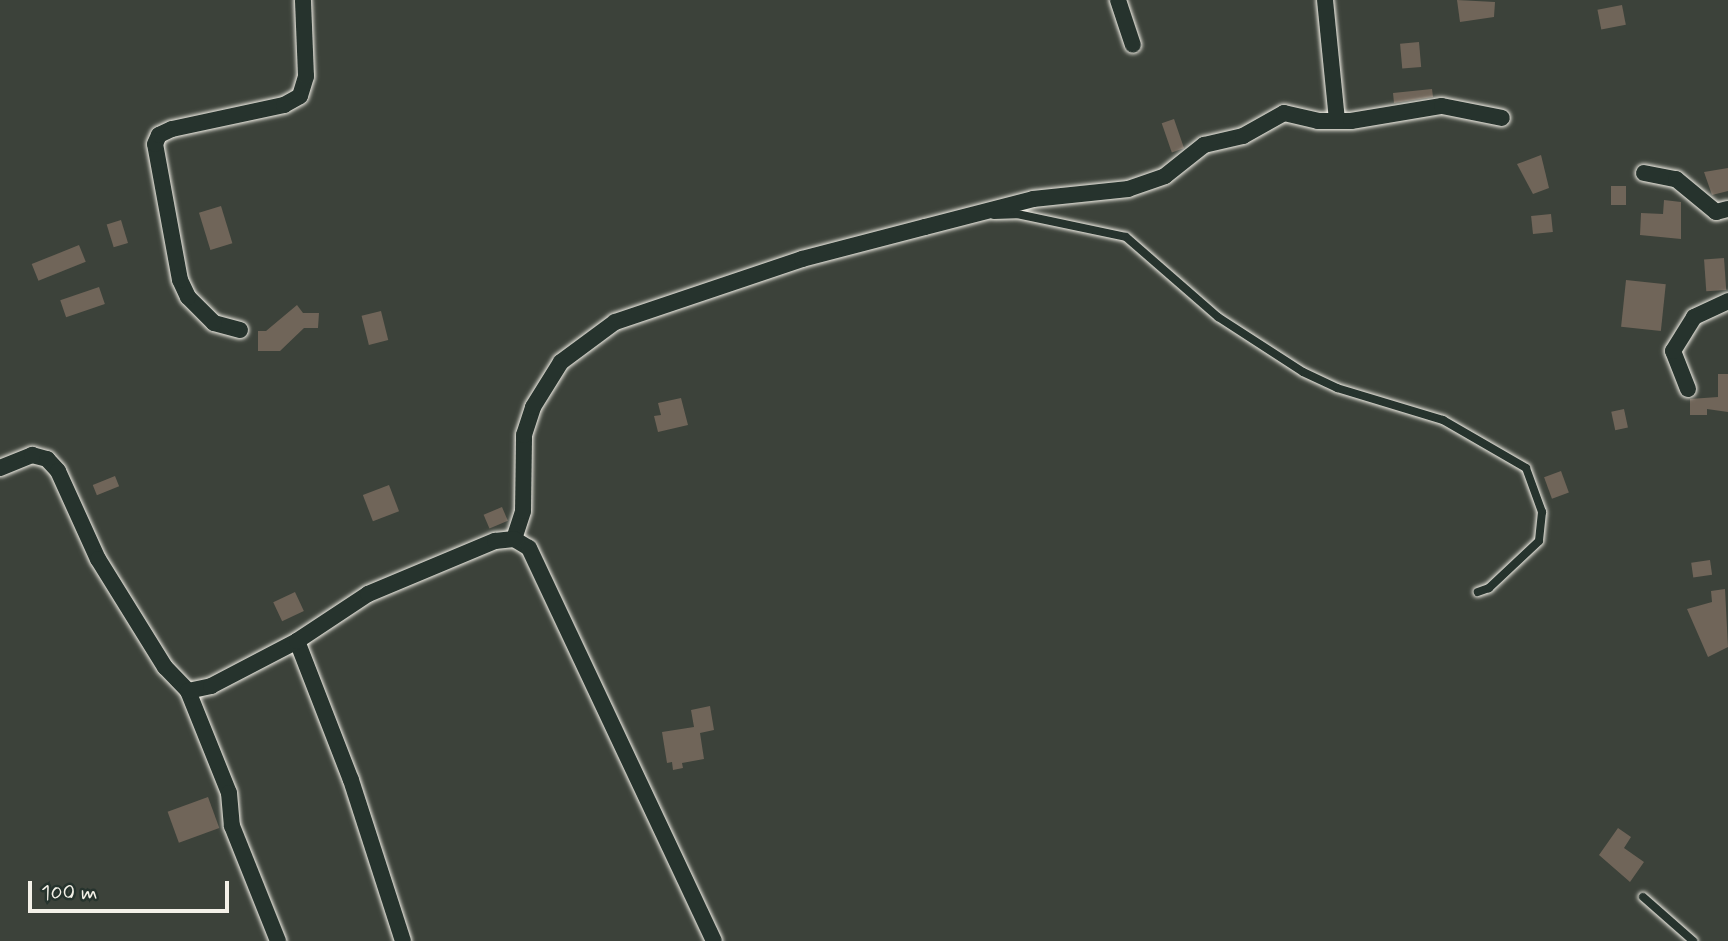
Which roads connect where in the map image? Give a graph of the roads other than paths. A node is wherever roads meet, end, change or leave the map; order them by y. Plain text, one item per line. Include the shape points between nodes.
1 (303, 0) edge
2 (1118, 0) edge
3 (1325, 0) edge
4 (1133, 45) dead end
5 (1502, 118) dead end
6 (1337, 120) junction
7 (1644, 173) dead end
8 (1728, 209) edge
9 (978, 216) junction
10 (1728, 300) edge
11 (240, 330) dead end
12 (1688, 389) dead end
13 (0, 468) edge
14 (514, 538) junction
15 (1478, 592) dead end
16 (297, 641) junction
17 (188, 691) junction
18 (1643, 898) dead end
19 (278, 941) edge
20 (403, 941) edge
21 (714, 941) edge
22 (1693, 941) edge

1 - 11 street via 306,76 300,96 284,105 172,129 159,135 155,144 180,280 188,297 214,323
2 - 4 street
3 - 6 street
5 - 6 street via 1442,106
6 - 9 street via 1284,113 1243,136 1204,145 1166,176 1128,189 1033,199
7 - 8 street via 1676,179 1716,212
9 - 14 street via 802,258 615,322 562,362 533,407 524,435 523,511
9 - 15 lane via 1017,214 1126,237 1218,317 1303,372 1338,388 1443,420 1526,468 1542,512 1539,541 1489,588
10 - 12 street via 1694,317 1673,351
13 - 17 street via 32,455 47,459 58,471 98,559 164,667
14 - 16 street via 495,541 369,594
14 - 21 street via 529,548
16 - 17 street via 211,686
16 - 20 street via 351,780
17 - 19 street via 229,793 233,826
18 - 22 lane

